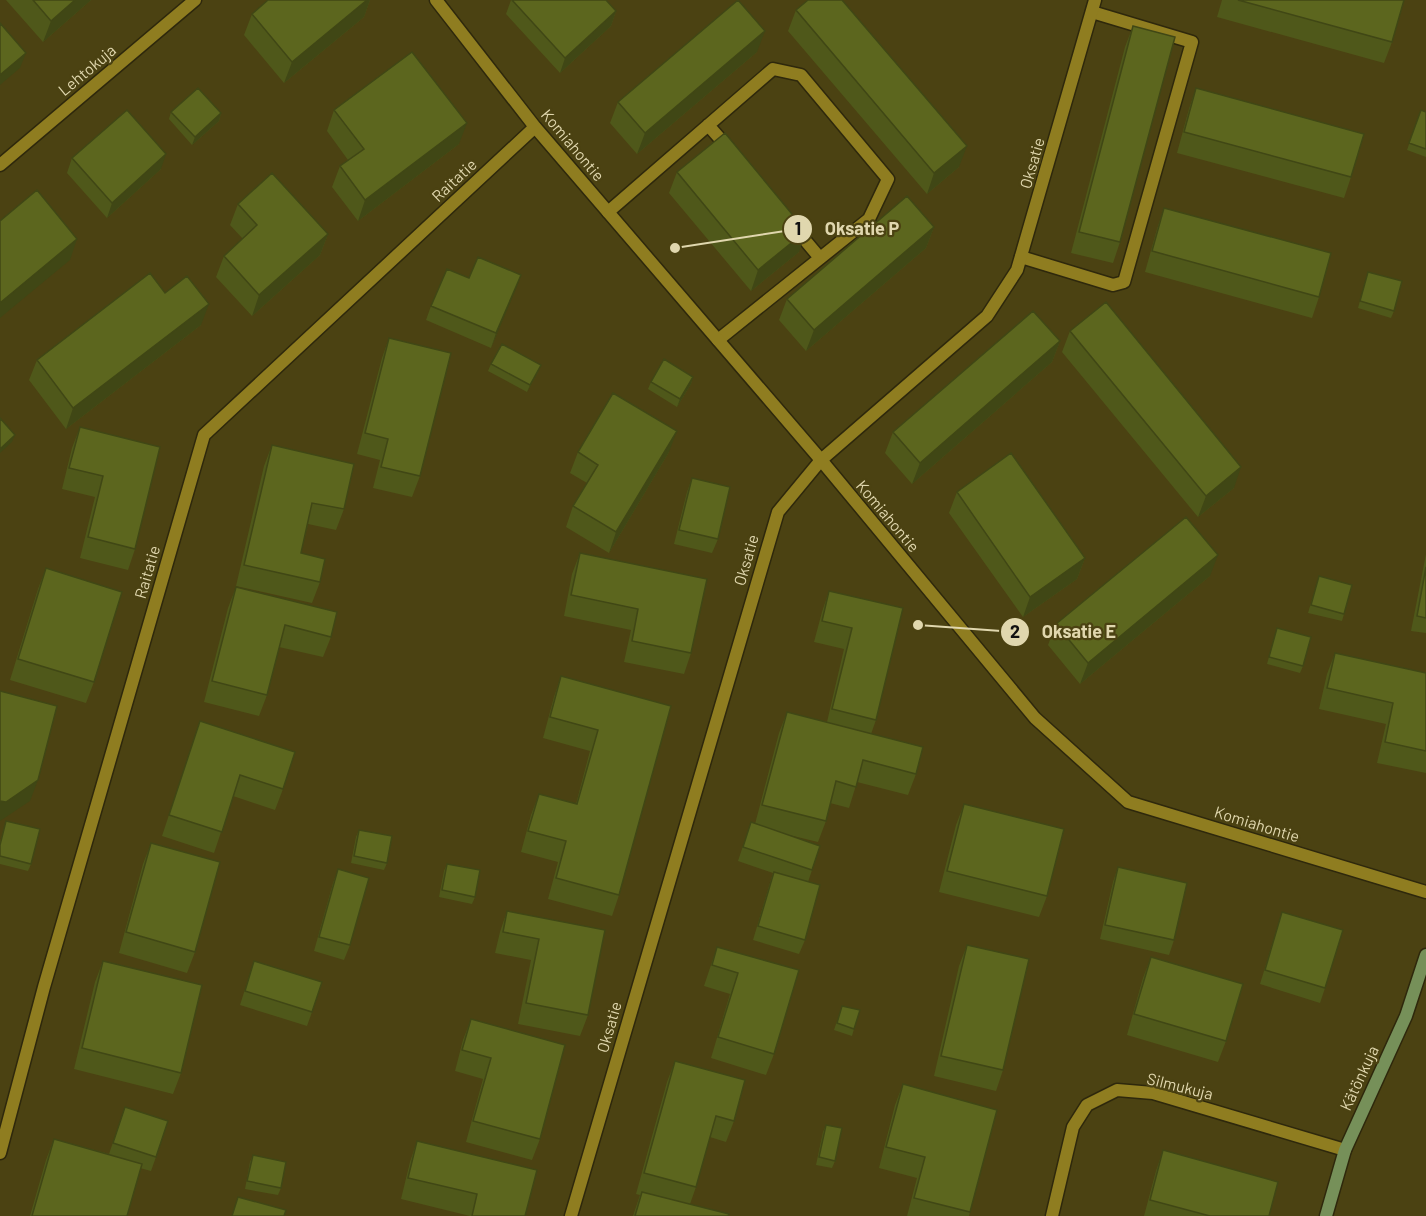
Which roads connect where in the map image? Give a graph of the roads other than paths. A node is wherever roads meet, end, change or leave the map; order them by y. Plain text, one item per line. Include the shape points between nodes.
1 (195, 0) edge
2 (436, 0) edge
3 (1094, 6) edge
4 (708, 125) junction
5 (536, 127) junction
6 (738, 160) edge
7 (0, 165) edge
8 (609, 212) junction
9 (783, 214) edge
10 (1021, 257) junction
11 (820, 258) junction
12 (718, 340) junction
13 (821, 460) junction
14 (1426, 892) edge
15 (1426, 955) edge
16 (1344, 1150) junction
17 (0, 1153) edge
18 (571, 1216) edge
19 (1052, 1216) edge
20 (1326, 1216) edge

1 - 7 street, Lehtokuja
2 - 5 street, Komiahontie
3 - 10 street, Oksatie
3 - 10 street via 1192,42 1134,248 1124,282 1113,285
4 - 6 street
4 - 8 street
4 - 11 street via 772,69 801,75 888,179 869,219
5 - 8 street, Komiahontie
5 - 17 street, Raitatie via 204,435 44,987
8 - 12 street, Komiahontie
9 - 11 street
10 - 13 street, Oksatie via 1017,270 987,316
11 - 12 street
12 - 13 street, Komiahontie
13 - 14 street, Komiahontie via 1035,718 1128,802
13 - 18 street, Oksatie via 778,512
15 - 16 street, Kätönkuja via 1406,1016
16 - 19 street, Silmukuja via 1153,1093 1117,1090 1086,1105 1073,1127
16 - 20 street, Kätönkuja

